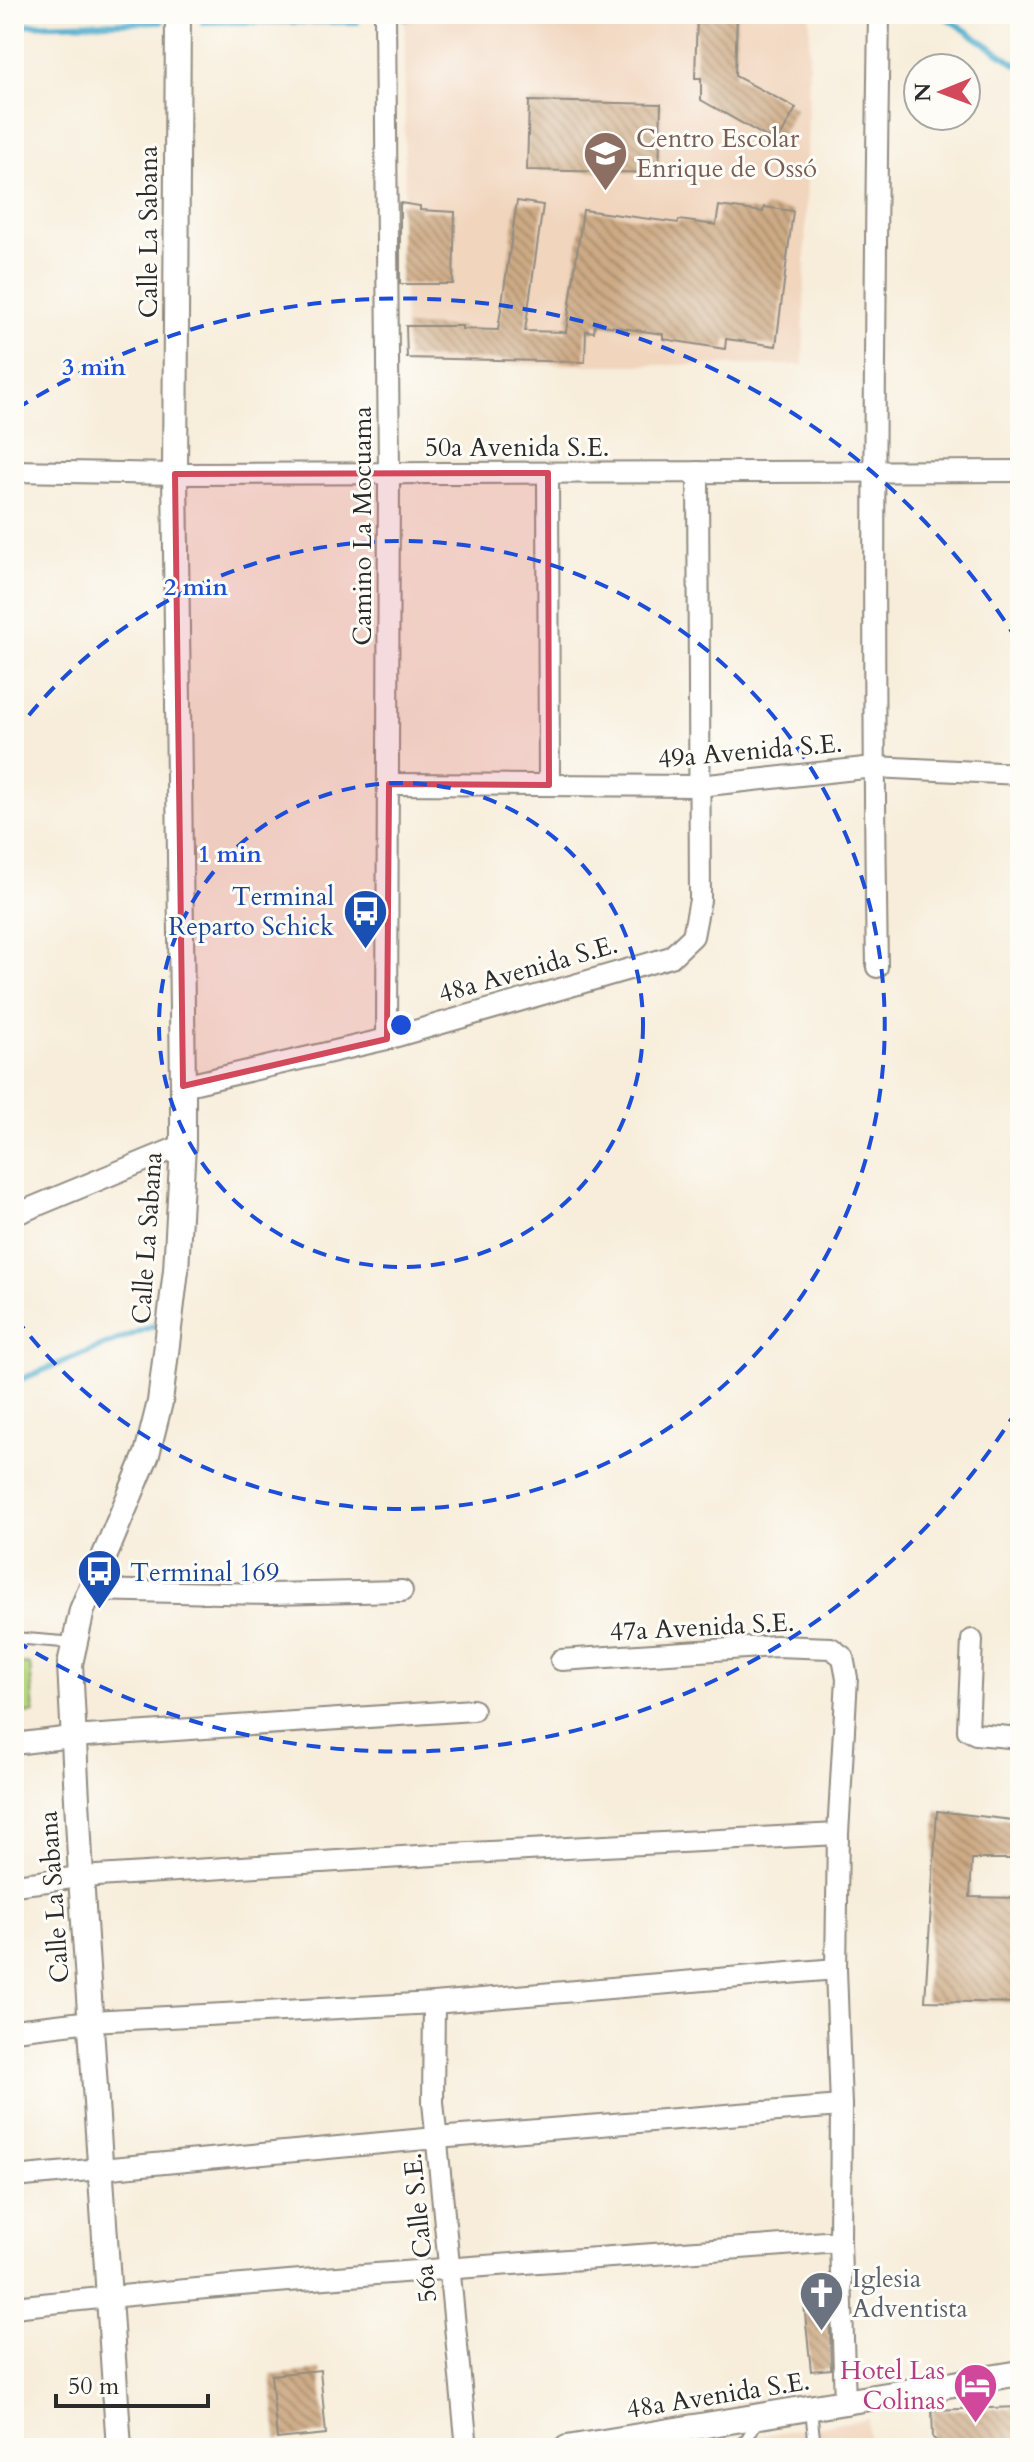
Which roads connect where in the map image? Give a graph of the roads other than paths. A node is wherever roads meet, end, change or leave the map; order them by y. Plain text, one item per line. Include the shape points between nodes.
1 (178, 14) edge
2 (385, 14) edge
3 (879, 14) edge
4 (14, 471) edge
5 (1020, 471) edge
6 (698, 472) junction
7 (874, 472) junction
8 (389, 473) junction
9 (548, 473) junction
10 (175, 474) junction
11 (874, 767) junction
12 (1020, 774) edge
13 (389, 784) junction
14 (549, 785) junction
15 (699, 786) junction
16 (877, 967) dead end
17 (387, 1039) junction
18 (183, 1086) junction
19 (183, 1145) junction
20 (14, 1215) edge
21 (90, 1590) junction
22 (402, 1591) dead end
23 (14, 1638) edge
24 (972, 1640) dead end
25 (75, 1643) junction
26 (561, 1660) dead end
27 (473, 1710) dead end
28 (72, 1737) junction
29 (1020, 1738) edge
30 (14, 1744) edge
31 (838, 1834) junction
32 (81, 1877) junction
33 (14, 1885) edge
34 (836, 1969) junction
35 (434, 2003) junction
36 (91, 2021) junction
37 (14, 2030) edge
38 (841, 2106) junction
39 (436, 2138) junction
40 (101, 2171) junction
41 (14, 2177) edge
42 (840, 2241) junction
43 (451, 2269) junction
44 (109, 2297) junction
45 (14, 2307) edge
46 (1020, 2373) edge
47 (845, 2404) junction
48 (811, 2409) junction
49 (760, 2417) junction
50 (614, 2445) edge
51 (119, 2448) edge
52 (467, 2448) edge
53 (567, 2448) edge
54 (734, 2448) edge
55 (815, 2448) edge

1 - 10 street, Calle La Sabana
2 - 8 street, Camino La Mocuama
3 - 7 street
4 - 10 street, 50a Avenida S.E.
5 - 7 street, 50a Avenida S.E.
6 - 7 street, 50a Avenida S.E.
6 - 9 street, 50a Avenida S.E.
6 - 15 street
7 - 11 street
8 - 9 street, 50a Avenida S.E.
8 - 10 street, 50a Avenida S.E.
8 - 13 street, Camino La Mocuama
9 - 14 street
10 - 18 street, Calle La Sabana
11 - 12 street, 49a Avenida S.E.
11 - 15 street, 49a Avenida S.E.
11 - 16 street
13 - 14 street, 49a Avenida S.E.
13 - 17 street, Camino La Mocuama
14 - 15 street, 49a Avenida S.E.
15 - 17 street, 48a Avenida S.E. via 700,900 693,936 671,957
17 - 18 street, 48a Avenida S.E.
18 - 19 street, Calle La Sabana
19 - 20 street
19 - 21 street, Calle La Sabana via 176,1270 160,1402 147,1454
21 - 22 street
21 - 25 street, Calle La Sabana
23 - 25 lane
24 - 29 street via 968,1730
25 - 28 street, Calle La Sabana via 70,1664
26 - 31 street, 47a Avenida S.E. via 776,1646 831,1648 843,1657 847,1678
27 - 28 street
28 - 30 street
28 - 32 street, Calle La Sabana
31 - 32 street
31 - 34 street
32 - 33 street
32 - 36 street, Calle La Sabana
34 - 35 street
34 - 38 street
35 - 36 street
35 - 39 street, 56a Calle S.E.
36 - 37 street
36 - 40 street, Calle La Sabana
38 - 39 street
38 - 42 street
39 - 40 street
39 - 43 street, 56a Calle S.E.
40 - 41 street
40 - 44 street, Calle La Sabana
42 - 43 street
42 - 47 street
43 - 44 street
43 - 52 street, 56a Calle S.E.
44 - 45 street
44 - 51 street, Calle La Sabana
46 - 47 street, 48a Avenida S.E.
47 - 48 street, 48a Avenida S.E.
48 - 49 street, 48a Avenida S.E.
48 - 55 lane
49 - 50 street, 48a Avenida S.E.
49 - 54 lane via 746,2440
50 - 53 street, 48a Avenida S.E.

